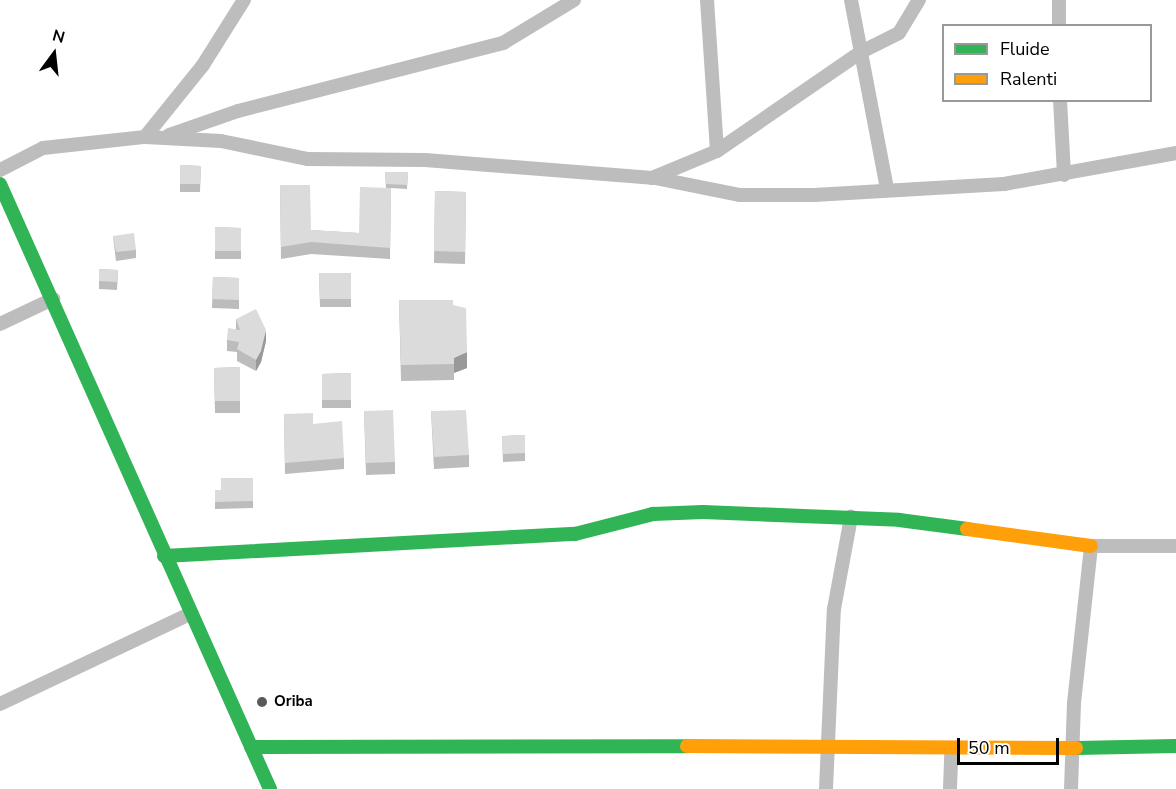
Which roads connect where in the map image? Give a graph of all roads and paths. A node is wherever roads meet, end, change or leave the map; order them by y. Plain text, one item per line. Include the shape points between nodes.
1 (244, 0) edge
2 (574, 0) edge
3 (707, 0) edge
4 (851, 0) edge
5 (919, 0) edge
6 (1059, 0) edge
7 (1059, 24) edge
8 (861, 52) junction
9 (1060, 102) edge
10 (145, 137) junction
11 (161, 138) junction
12 (717, 151) junction
13 (1176, 153) edge
14 (0, 170) edge
15 (1064, 175) junction
16 (652, 178) junction
17 (0, 184) edge
18 (887, 189) junction
19 (53, 299) junction
20 (0, 324) edge
21 (851, 517) junction
22 (1091, 546) junction
23 (1176, 546) edge
24 (164, 556) junction
25 (192, 613) junction
26 (0, 704) edge
27 (1176, 746) edge
28 (251, 747) junction
29 (1071, 749) junction
30 (829, 751) junction
31 (951, 751) junction
32 (270, 789) edge
33 (826, 789) edge
34 (950, 789) edge
35 (1071, 789) edge

1 - 10 street via 202,65
2 - 11 street via 503,43 238,111
3 - 12 street
4 - 8 street
5 - 8 street via 899,33
6 - 7 street
8 - 12 street
8 - 18 street
9 - 15 street
10 - 11 street
10 - 14 street via 43,148
11 - 16 street via 221,141 308,159 425,160
12 - 16 street
13 - 15 street
15 - 18 street via 1004,184
16 - 18 street via 764,196
17 - 19 main road
19 - 20 street
19 - 24 main road
21 - 22 main road
21 - 24 main road via 653,514 575,534
21 - 30 street via 834,609
22 - 23 street
22 - 29 street
24 - 25 main road
25 - 26 street
25 - 28 main road
27 - 29 main road
28 - 30 main road via 497,743
28 - 32 main road
29 - 31 main road
29 - 35 street
30 - 31 main road
30 - 33 street
31 - 34 street

